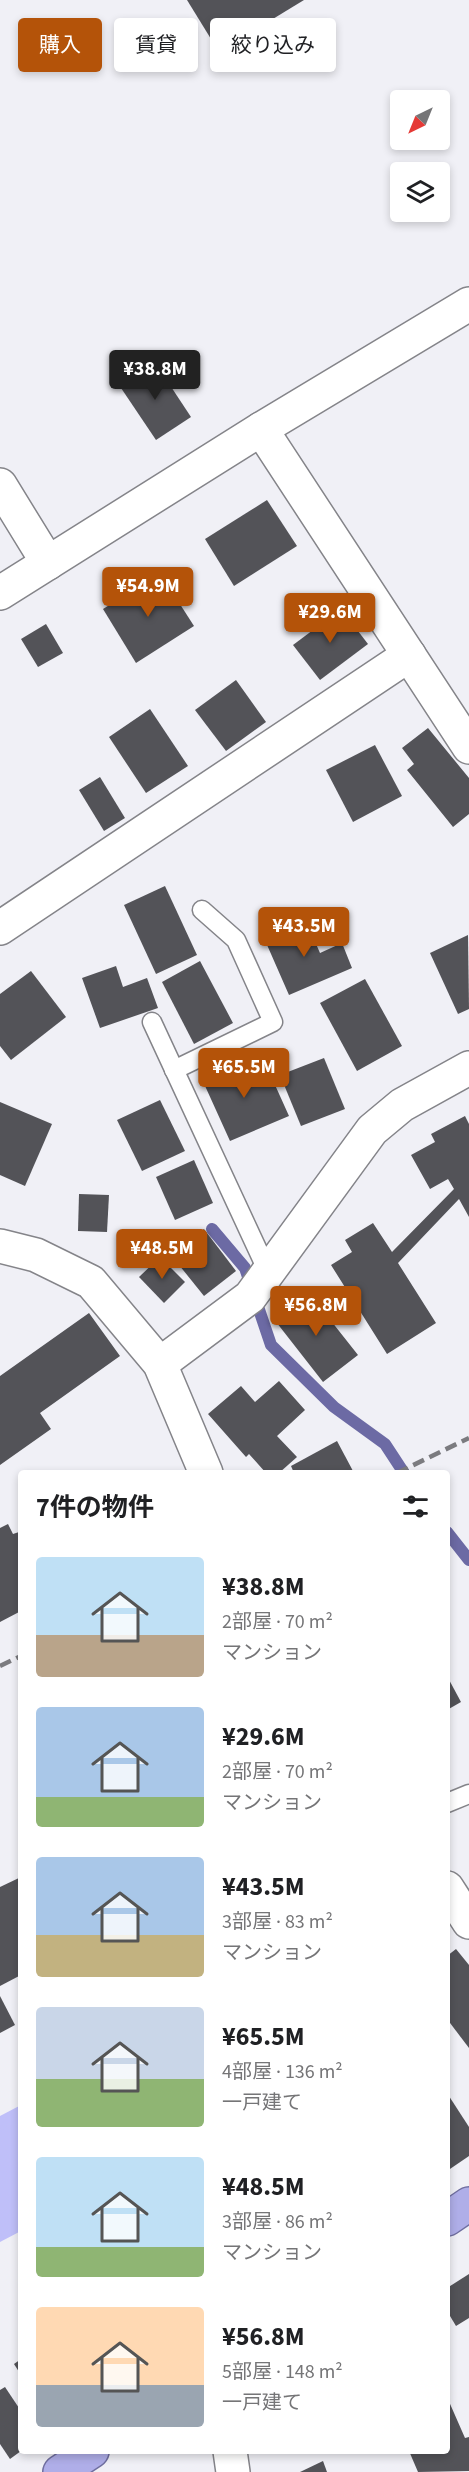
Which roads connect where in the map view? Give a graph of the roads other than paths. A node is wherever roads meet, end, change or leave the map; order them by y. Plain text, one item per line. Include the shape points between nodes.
1 (469, 304) edge
2 (261, 429) junction
3 (0, 485) edge
4 (48, 563) junction
5 (0, 593) edge
6 (409, 655) junction
7 (469, 747) edge
8 (201, 910) dead end
9 (0, 928) edge
10 (152, 1022) dead end
11 (469, 1068) edge
12 (174, 1070) junction
13 (0, 1246) edge
14 (268, 1272) junction
15 (160, 1365) junction
16 (205, 1470) edge
17 (469, 1794) edge
18 (450, 1802) edge
19 (450, 1893) edge
20 (469, 1922) edge
21 (469, 2204) edge
22 (450, 2217) edge
23 (87, 2454) edge
24 (230, 2454) edge
25 (60, 2472) edge
26 (233, 2472) edge

1 - 2 street
2 - 4 street
2 - 6 street
3 - 4 street
4 - 5 street
6 - 7 street
6 - 9 street
8 - 12 lane via 236,940 273,1022
10 - 12 lane
11 - 14 street via 402,1105 372,1130
12 - 14 lane
13 - 15 street via 36,1255 91,1282
14 - 15 street via 250,1297
15 - 16 street
17 - 18 lane
19 - 20 street
21 - 22 highway
23 - 25 highway
24 - 26 street

